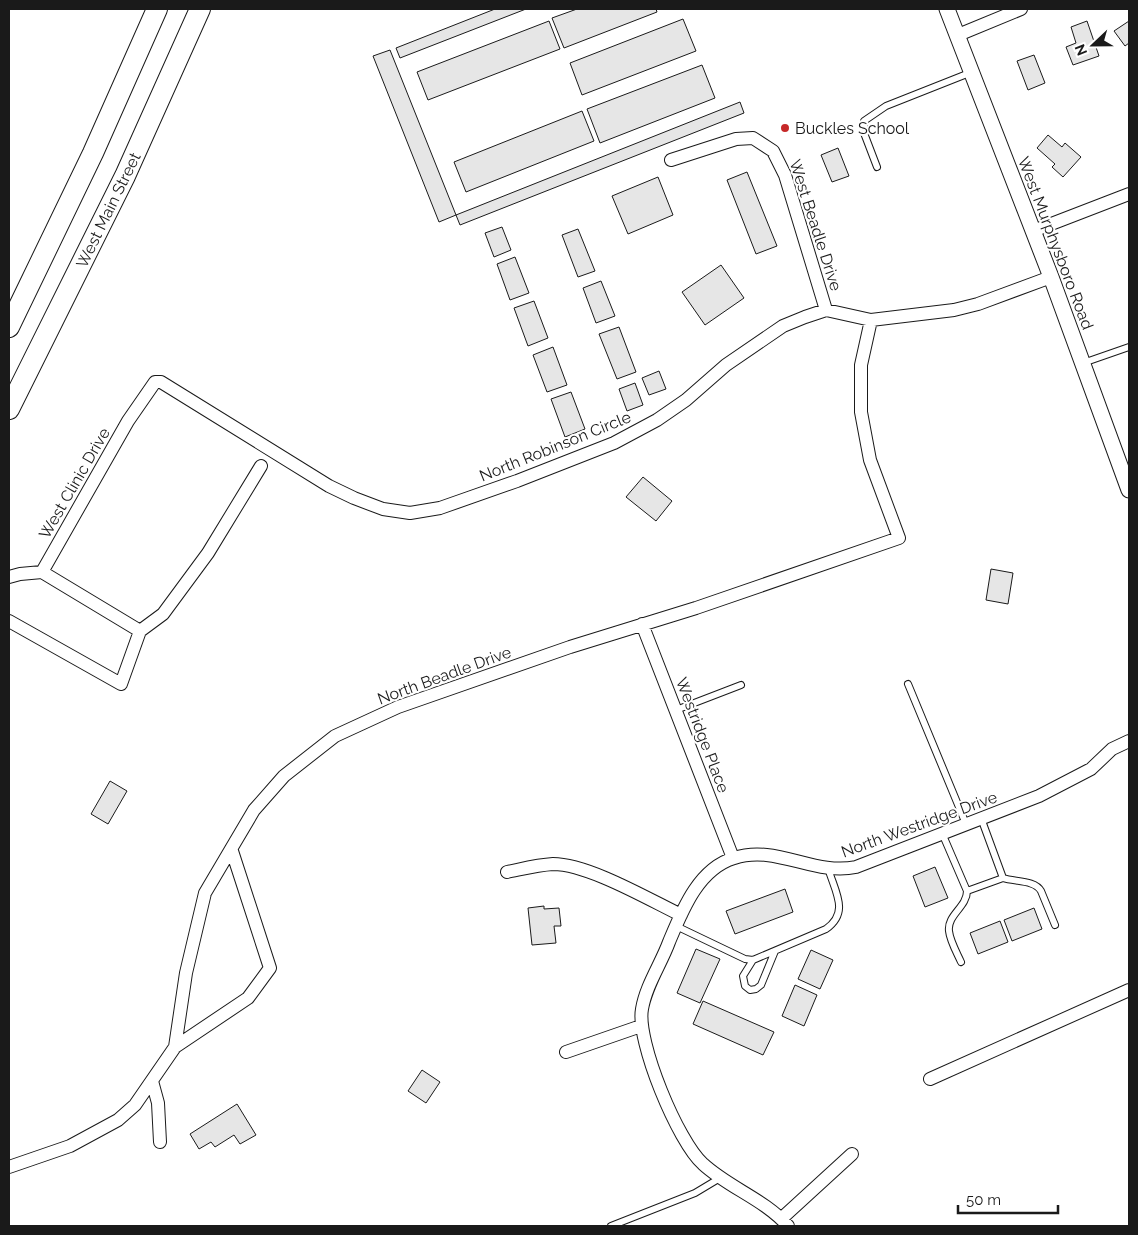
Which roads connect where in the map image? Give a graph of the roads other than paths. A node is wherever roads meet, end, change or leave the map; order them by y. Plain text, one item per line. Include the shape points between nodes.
1 (157, 9) edge
2 (200, 9) edge
3 (947, 9) edge
4 (1021, 9) edge
5 (958, 35) junction
6 (972, 72) junction
7 (672, 160) dead end
8 (877, 167) dead end
9 (1129, 194) edge
10 (1033, 231) junction
11 (1051, 277) junction
12 (826, 310) junction
13 (870, 320) junction
14 (9, 327) edge
15 (1129, 347) edge
16 (1082, 364) junction
17 (155, 382) joint
18 (9, 409) edge
19 (261, 466) dead end
20 (1129, 490) edge
21 (42, 572) junction
22 (9, 577) edge
23 (9, 621) edge
24 (642, 624) junction
25 (140, 631) junction
26 (908, 684) dead end
27 (741, 685) dead end
28 (676, 710) junction
29 (1129, 741) edge
30 (981, 818) junction
31 (966, 824) junction
32 (942, 833) junction
33 (232, 851) junction
34 (733, 858) junction
35 (828, 868) junction
36 (507, 872) dead end
37 (1003, 878) junction
38 (967, 891) junction
39 (678, 920) junction
40 (1055, 925) dead end
41 (775, 951) junction
42 (753, 960) junction
43 (961, 962) dead end
44 (1129, 990) edge
45 (641, 1026) junction
46 (175, 1047) junction
47 (566, 1052) dead end
48 (930, 1079) dead end
49 (152, 1081) junction
50 (160, 1142) dead end
51 (852, 1154) dead end
52 (9, 1166) edge
53 (720, 1178) junction
54 (781, 1224) edge
55 (611, 1226) edge

1 - 14 highway via 93,153
2 - 18 highway, West Main Street via 121,184
3 - 5 street, West Murphysboro Road
4 - 5 street
5 - 6 street, West Murphysboro Road
6 - 8 lane via 886,106 864,121 864,133
6 - 10 street, West Murphysboro Road
7 - 12 street, West Beadle Drive via 736,139 753,138 773,151 785,175
9 - 10 street
10 - 11 street, West Murphysboro Road
11 - 13 street via 954,310
11 - 16 street, West Murphysboro Road
12 - 13 street
12 - 17 street, North Robinson Circle via 783,326 726,365 686,400 614,443 440,508 410,513 383,509 329,486 161,382
13 - 24 street, North Beadle Drive via 861,365 861,412 870,460 899,538
15 - 16 lane
16 - 20 street, West Murphysboro Road
17 - 21 street, West Clinic Drive via 128,421
19 - 25 street via 208,553 163,614
21 - 22 street
21 - 25 street
23 - 25 street via 121,684
24 - 28 street, Westridge Place
24 - 33 street, North Beadle Drive via 398,707 336,736 284,776 254,810
26 - 31 lane
27 - 28 lane
28 - 34 street, Westridge Place
29 - 30 street, North Westridge Drive via 1112,749 1091,769 1067,784
30 - 31 street, North Westridge Drive
30 - 37 lane
31 - 32 street, North Westridge Drive
32 - 35 street, North Westridge Drive via 856,867
32 - 38 lane
33 - 46 street, North Beadle Drive via 205,893 186,973
33 - 46 street via 270,968 248,998
34 - 35 street, North Westridge Drive via 754,853 774,854
34 - 39 street, North Westridge Drive via 708,874 689,898
35 - 41 lane via 840,916 826,929
36 - 39 street via 554,864 566,866 612,882
37 - 38 lane
37 - 40 lane via 1038,886
38 - 43 lane via 967,898 952,918 949,931
39 - 42 lane via 745,959
39 - 45 street, North Westridge Drive via 647,992
41 - 42 lane
41 - 42 lane via 761,985 750,990 745,986 743,976
44 - 48 street
45 - 47 street
45 - 53 street, North Westridge Drive via 679,1131 687,1146
46 - 49 street, North Beadle Drive
49 - 50 street via 158,1103
49 - 52 street, North Beadle Drive via 135,1106 118,1120 70,1146
51 - 54 street
53 - 54 street via 761,1202
53 - 55 lane via 695,1193

